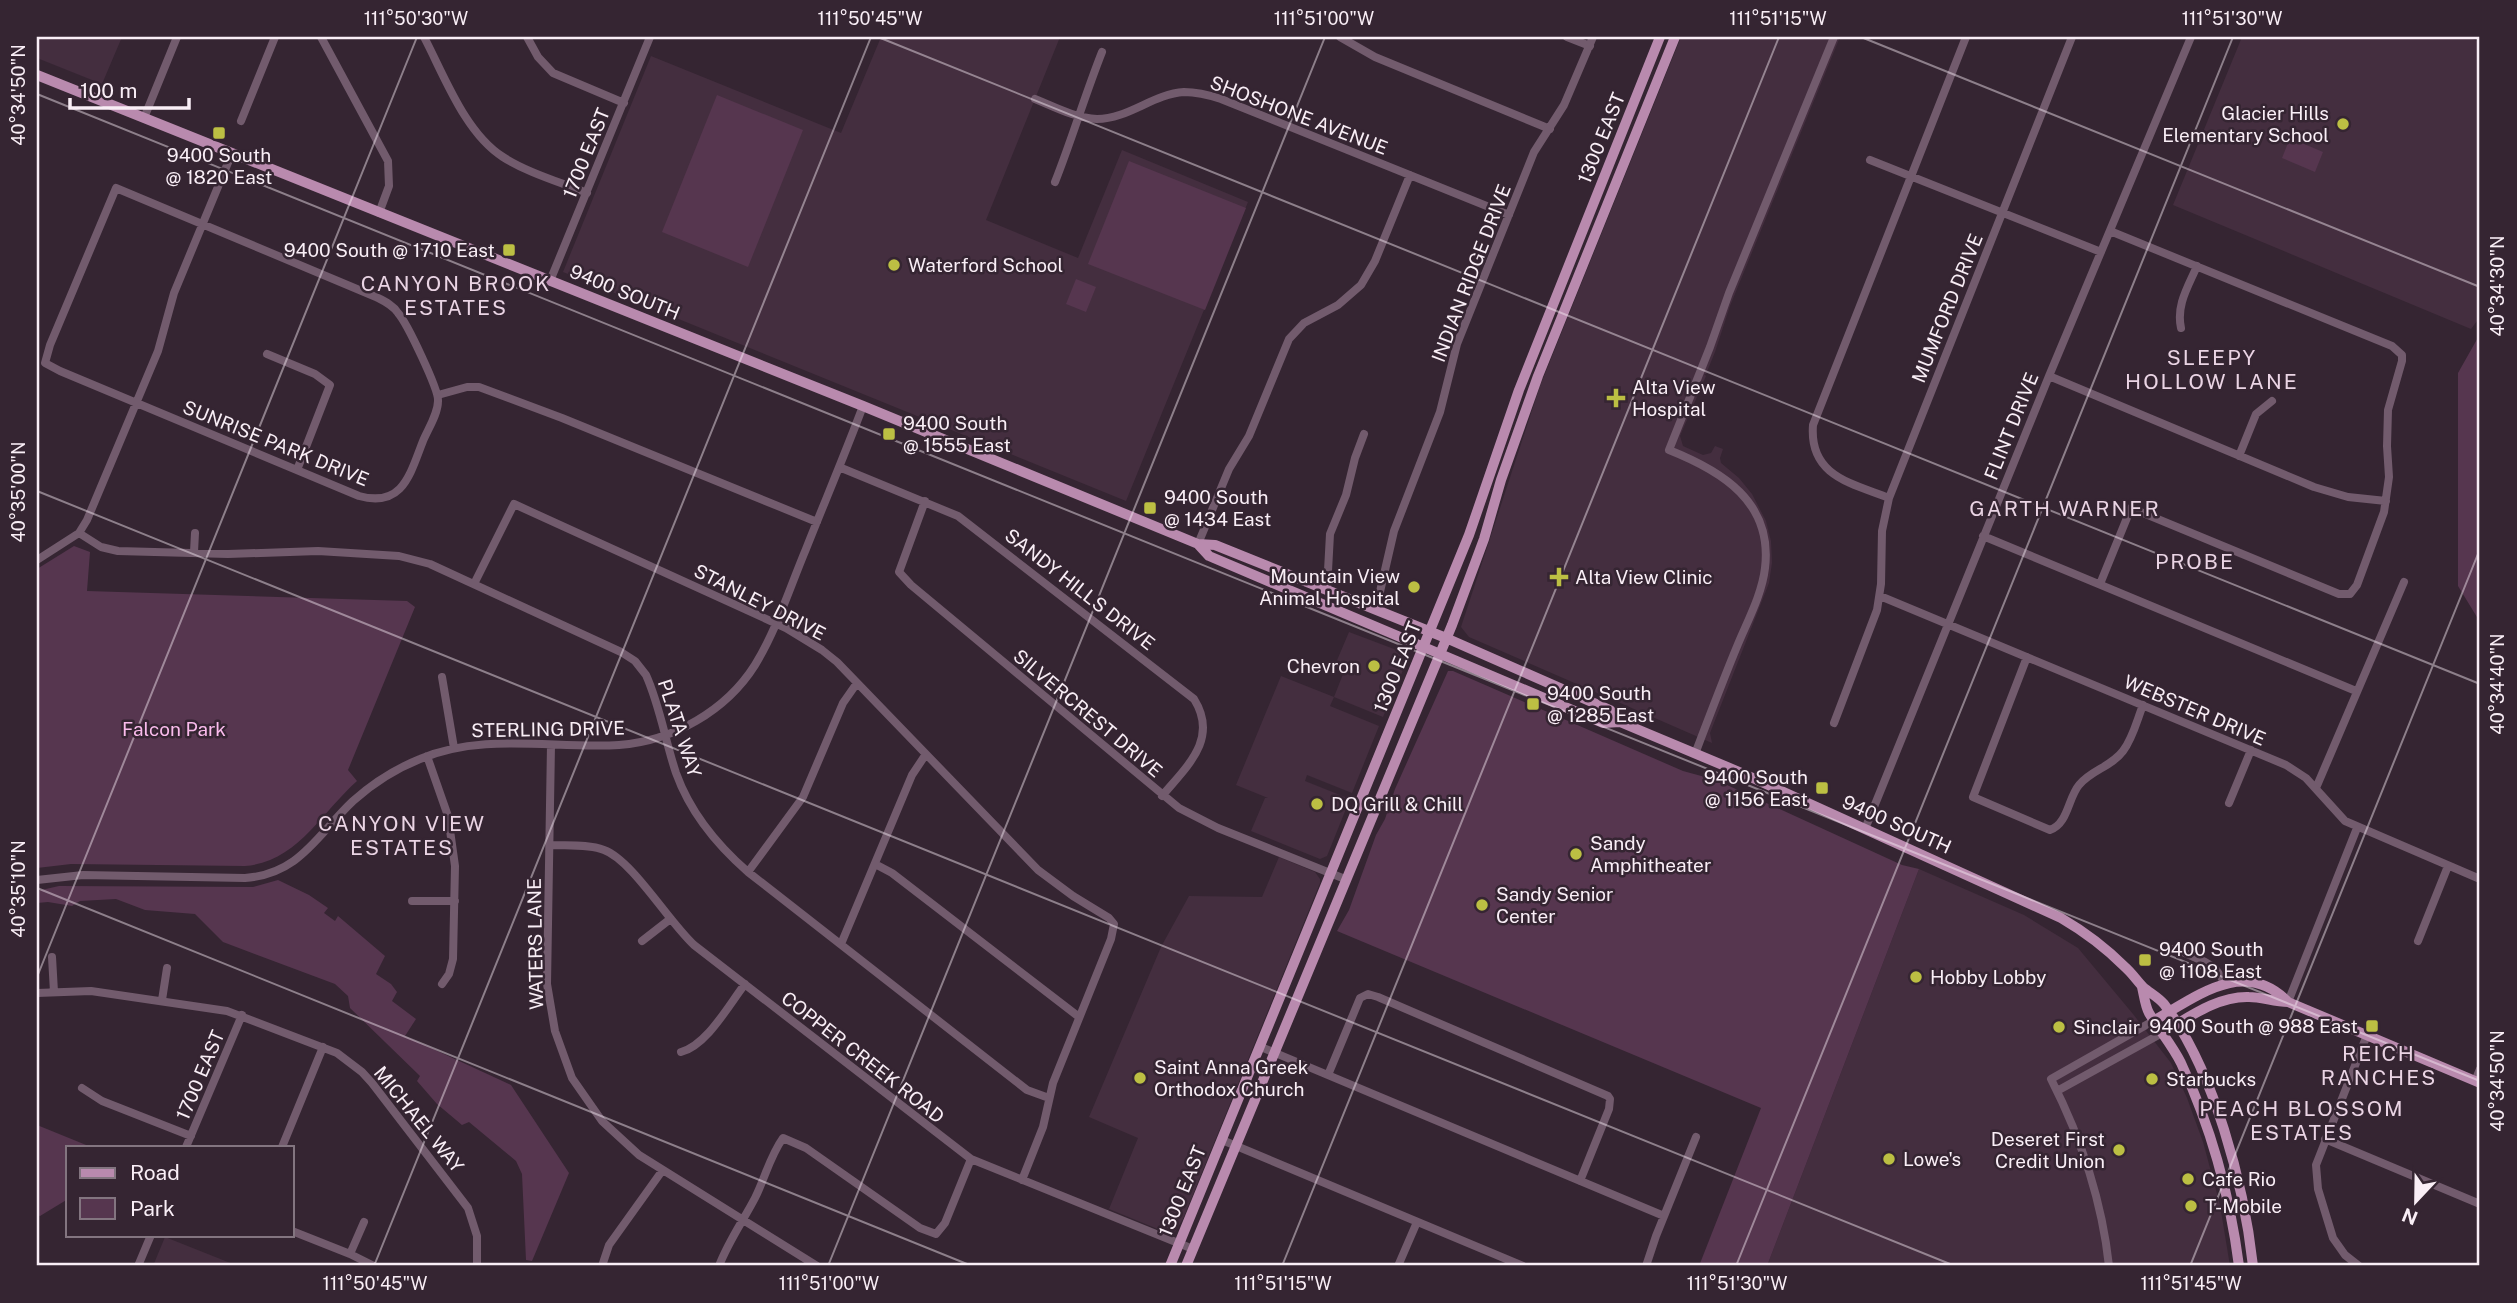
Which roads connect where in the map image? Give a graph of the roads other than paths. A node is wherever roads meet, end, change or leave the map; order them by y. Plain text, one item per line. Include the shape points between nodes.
1 (177, 37) edge
2 (275, 37) edge
3 (321, 37) edge
4 (424, 37) edge
5 (527, 37) edge
6 (650, 37) edge
7 (1340, 37) edge
8 (1567, 37) edge
9 (1593, 37) edge
10 (1660, 37) edge
11 (1675, 37) edge
12 (1835, 37) edge
13 (1966, 37) edge
14 (2072, 37) edge
15 (2190, 37) edge
16 (1590, 46) junction
17 (1102, 52) dead end
18 (37, 75) edge
19 (1035, 99) dead end
20 (624, 103) junction
21 (1079, 116) junction
22 (144, 118) junction
23 (241, 121) dead end
24 (1550, 129) junction
25 (232, 153) junction
26 (1870, 160) dead end
27 (1410, 175) junction
28 (1911, 176) junction
29 (1055, 182) dead end
30 (587, 193) junction
31 (2002, 212) junction
32 (379, 213) junction
33 (1509, 215) junction
34 (202, 225) junction
35 (2110, 230) junction
36 (2101, 252) junction
37 (2197, 266) junction
38 (550, 281) junction
39 (2181, 328) dead end
40 (267, 354) dead end
41 (2049, 376) junction
42 (438, 395) junction
43 (2272, 401) dead end
44 (136, 402) junction
45 (863, 407) junction
46 (1364, 434) dead end
47 (2239, 456) junction
48 (839, 467) junction
49 (298, 470) junction
50 (1889, 498) junction
51 (925, 501) junction
52 (2386, 501) junction
53 (817, 522) junction
54 (79, 533) junction
55 (195, 533) dead end
56 (1983, 536) junction
57 (1198, 544) junction
58 (194, 552) junction
59 (37, 560) edge
60 (2404, 582) dead end
61 (474, 584) junction
62 (2100, 584) junction
63 (1327, 589) junction
64 (1880, 596) junction
65 (1376, 609) junction
66 (775, 623) junction
67 (1948, 624) junction
68 (1430, 631) junction
69 (1446, 638) junction
70 (1423, 648) junction
71 (1439, 654) junction
72 (2027, 657) junction
73 (442, 677) dead end
74 (857, 683) junction
75 (2356, 691) junction
76 (2143, 705) junction
77 (1620, 722) junction
78 (1834, 723) dead end
79 (666, 736) junction
80 (551, 745) junction
81 (454, 748) junction
82 (2251, 750) junction
83 (926, 754) junction
84 (1695, 754) junction
85 (427, 755) junction
86 (2316, 788) junction
87 (1162, 796) junction
88 (2229, 803) dead end
89 (2357, 828) junction
90 (1865, 829) junction
91 (550, 845) junction
92 (875, 864) junction
93 (2448, 866) junction
94 (748, 872) junction
95 (1333, 874) junction
96 (1345, 879) junction
97 (2480, 879) edge
98 (37, 880) edge
99 (412, 901) dead end
100 (455, 901) junction
101 (669, 920) junction
102 (642, 941) dead end
103 (2418, 941) dead end
104 (841, 944) junction
105 (2163, 953) dead end
106 (52, 957) dead end
107 (167, 968) dead end
108 (2225, 983) junction
109 (442, 984) dead end
110 (745, 984) junction
111 (2142, 987) junction
112 (54, 992) junction
113 (37, 993) edge
114 (162, 1000) junction
115 (2288, 1002) junction
116 (2169, 1012) junction
117 (242, 1015) junction
118 (1080, 1017) junction
119 (2155, 1020) junction
120 (2177, 1024) junction
121 (2164, 1032) junction
122 (2367, 1035) junction
123 (323, 1047) junction
124 (1261, 1047) junction
125 (681, 1052) dead end
126 (1273, 1052) junction
127 (2480, 1069) edge
128 (1328, 1075) junction
129 (2478, 1082) edge
130 (82, 1088) dead end
131 (2057, 1091) junction
132 (1049, 1098) junction
133 (191, 1136) junction
134 (1696, 1137) dead end
135 (2325, 1139) junction
136 (1222, 1140) junction
137 (1235, 1145) junction
138 (186, 1146) edge
139 (282, 1146) edge
140 (971, 1159) junction
141 (662, 1171) junction
142 (1022, 1180) junction
143 (1580, 1181) junction
144 (2480, 1204) edge
145 (1664, 1216) junction
146 (742, 1220) junction
147 (364, 1222) dead end
148 (1417, 1222) junction
149 (294, 1232) edge
150 (151, 1236) edge
151 (1179, 1244) junction
152 (1193, 1250) junction
153 (350, 1254) junction
154 (138, 1266) edge
155 (374, 1266) edge
156 (477, 1266) edge
157 (601, 1266) edge
158 (719, 1266) edge
159 (817, 1266) edge
160 (1170, 1266) edge
161 (1186, 1266) edge
162 (1398, 1266) edge
163 (1523, 1266) edge
164 (1646, 1266) edge
165 (2109, 1266) edge
166 (2239, 1266) edge
167 (2253, 1266) edge
168 (2359, 1266) edge

1 - 22 street
2 - 23 street
3 - 32 street via 387,161 389,186
4 - 30 street via 470,124 491,148 518,165
5 - 20 street via 553,73
6 - 20 street, 1700 EAST
7 - 24 street via 1375,57
8 - 16 street
9 - 16 street, INDIAN RIDGE DRIVE
10 - 68 main road, 1300 EAST via 1519,390
11 - 69 main road, 1300 EAST via 1538,376
12 - 84 street via 1669,450 1710,468 1744,495 1757,516 1765,549 1757,599
13 - 28 street
14 - 31 street, MUMFORD DRIVE
15 - 35 street, FLINT DRIVE
16 - 24 street, INDIAN RIDGE DRIVE
17 - 21 street
18 - 22 main road, 9400 SOUTH
19 - 21 street, SHOSHONE AVENUE
20 - 30 street, 1700 EAST
21 - 27 street, SHOSHONE AVENUE via 1116,116 1169,94 1200,93
21 - 29 street
22 - 25 main road, 9400 SOUTH
24 - 33 street, INDIAN RIDGE DRIVE via 1534,152
25 - 32 main road, 9400 SOUTH
25 - 34 street
26 - 28 street
27 - 33 street, SHOSHONE AVENUE
27 - 57 street via 1361,285 1289,338
28 - 31 street
28 - 50 street via 1813,425 1814,447 1834,477
30 - 38 street, 1700 EAST
31 - 36 street
31 - 50 street, MUMFORD DRIVE
32 - 38 main road, 9400 SOUTH
33 - 65 street, INDIAN RIDGE DRIVE via 1453,355 1443,404 1394,531
34 - 42 street via 388,303 404,322
34 - 44 street
34 - 44 street, SUNRISE PARK DRIVE via 116,188 50,345 45,363
35 - 36 street, FLINT DRIVE
35 - 37 street
36 - 41 street, FLINT DRIVE
37 - 39 street via 2180,305
37 - 52 street via 2402,355 2388,410
38 - 45 main road, 9400 SOUTH
40 - 49 street via 330,385
41 - 47 street
41 - 56 street, FLINT DRIVE
42 - 49 street, SUNRISE PARK DRIVE via 411,472 393,495 372,499
42 - 53 street via 467,387 488,390
43 - 47 street via 2256,414
44 - 49 street, SUNRISE PARK DRIVE
44 - 54 street
45 - 48 street, STERLING DRIVE
45 - 57 main road, 9400 SOUTH
46 - 63 street via 1330,534
47 - 52 street via 2331,493
48 - 51 street, SANDY HILLS DRIVE
48 - 53 street, STERLING DRIVE
50 - 64 street, MUMFORD DRIVE via 1882,531
51 - 87 street, SILVERCREST DRIVE via 899,572
51 - 87 street, SANDY HILLS DRIVE via 968,523 1194,699 1203,718 1200,747
52 - 62 street via 2350,594 2339,594 2131,508
53 - 66 street, STERLING DRIVE
54 - 58 street, PLATA WAY via 109,550
54 - 59 street
55 - 58 street
56 - 62 street
56 - 67 street, FLINT DRIVE
57 - 63 main road, 9400 SOUTH via 1215,545
57 - 70 main road, 9400 SOUTH via 1209,556
58 - 61 street, PLATA WAY via 399,556
60 - 75 street
61 - 66 street, STANLEY DRIVE via 514,504
61 - 79 street, PLATA WAY via 635,661 653,690
62 - 75 street
63 - 65 main road, 9400 SOUTH
64 - 67 street, WEBSTER DRIVE
64 - 78 street, MUMFORD DRIVE
65 - 68 main road, 9400 SOUTH
66 - 74 street, STANLEY DRIVE via 822,650
66 - 79 street, STERLING DRIVE via 755,665 731,695
67 - 72 street, WEBSTER DRIVE
67 - 90 street, FLINT DRIVE
68 - 69 main road, 9400 SOUTH
68 - 70 main road, 1300 EAST
69 - 71 main road, 1300 EAST
69 - 77 main road, 9400 SOUTH via 1610,710
70 - 71 main road, 9400 SOUTH
70 - 95 main road, 1300 EAST
71 - 77 main road, 9400 SOUTH via 1603,723
71 - 96 main road, 1300 EAST
72 - 76 street, WEBSTER DRIVE
72 - 76 street via 1973,796 2050,830 2060,824 2082,781 2125,748
73 - 81 street
74 - 83 street, STANLEY DRIVE
74 - 94 street via 843,703 803,797
75 - 86 street
76 - 82 street, WEBSTER DRIVE
77 - 84 main road, 9400 SOUTH
79 - 80 street, STERLING DRIVE via 621,745
79 - 94 street, PLATA WAY via 676,773 697,814
80 - 81 street, STERLING DRIVE
80 - 91 street, WATERS LANE
81 - 85 street, STERLING DRIVE
82 - 86 street, WEBSTER DRIVE via 2298,771
82 - 88 street
83 - 92 street via 912,775
83 - 118 street, STANLEY DRIVE via 1038,870 1114,924
84 - 90 main road, 9400 SOUTH
85 - 98 street, STERLING DRIVE via 374,784 304,854 267,875 73,875
85 - 100 street via 450,825
86 - 89 street, WEBSTER DRIVE via 2336,813
87 - 95 street, SILVERCREST DRIVE via 1206,823
89 - 93 street, WEBSTER DRIVE
89 - 115 street
90 - 111 main road, 9400 SOUTH via 2062,918 2109,952
91 - 101 street, COPPER CREEK ROAD via 611,853 629,868
91 - 141 street, WATERS LANE via 547,984 562,1055 602,1121
92 - 104 street
92 - 118 street
93 - 97 street, WEBSTER DRIVE
93 - 103 street
94 - 104 street, PLATA WAY
95 - 96 street, SILVERCREST DRIVE
95 - 124 main road, 1300 EAST
96 - 126 main road, 1300 EAST
99 - 100 street
100 - 109 street via 453,959
101 - 102 street
101 - 110 street, COPPER CREEK ROAD
104 - 132 street, PLATA WAY via 1027,1090
105 - 108 street via 2176,949 2206,962
106 - 112 street
107 - 114 street
108 - 115 main road via 2257,984 2278,992
108 - 116 main road
110 - 125 street via 702,1040
110 - 140 street, COPPER CREEK ROAD
111 - 116 main road, 9400 SOUTH
111 - 119 main road, 9400 SOUTH
112 - 113 street, MICHAEL WAY
112 - 114 street, MICHAEL WAY via 91,991
114 - 117 street, MICHAEL WAY
115 - 120 main road via 2228,999
115 - 122 main road
116 - 119 main road
116 - 120 main road, 9400 SOUTH
117 - 123 street, MICHAEL WAY
117 - 133 street, 1700 EAST
118 - 132 street
119 - 121 main road, 9400 SOUTH
119 - 131 street via 2051,1079
120 - 121 main road
120 - 167 main road, 9400 SOUTH via 2227,1142
121 - 131 street
121 - 166 main road, 9400 SOUTH via 2212,1141
122 - 129 main road
122 - 135 street
123 - 139 street
123 - 156 street, MICHAEL WAY via 362,1072 461,1196 474,1222
124 - 126 street
124 - 136 main road, 1300 EAST
126 - 128 street
126 - 137 main road, 1300 EAST
127 - 129 street
128 - 143 street
128 - 143 street via 1358,1002 1368,994 1599,1090 1611,1099
130 - 133 street via 102,1101
131 - 165 street via 2092,1180
132 - 142 street
133 - 138 street, 1700 EAST
134 - 145 street
135 - 144 street
135 - 168 street via 2316,1165 2318,1189 2333,1238
136 - 137 street
136 - 151 main road, 1300 EAST
137 - 148 street
137 - 152 main road, 1300 EAST
140 - 142 street, COPPER CREEK ROAD
140 - 146 street via 945,1223 936,1234 920,1228 806,1148 783,1138
141 - 146 street, WATERS LANE
141 - 157 street via 609,1245
142 - 151 street, COPPER CREEK ROAD
143 - 145 street
145 - 164 street
146 - 158 street
146 - 159 street, WATERS LANE
147 - 153 street
148 - 162 street
148 - 163 street
149 - 153 street
150 - 154 street
151 - 152 street, COPPER CREEK ROAD
151 - 160 main road, 1300 EAST
152 - 161 main road, 1300 EAST
153 - 155 street

